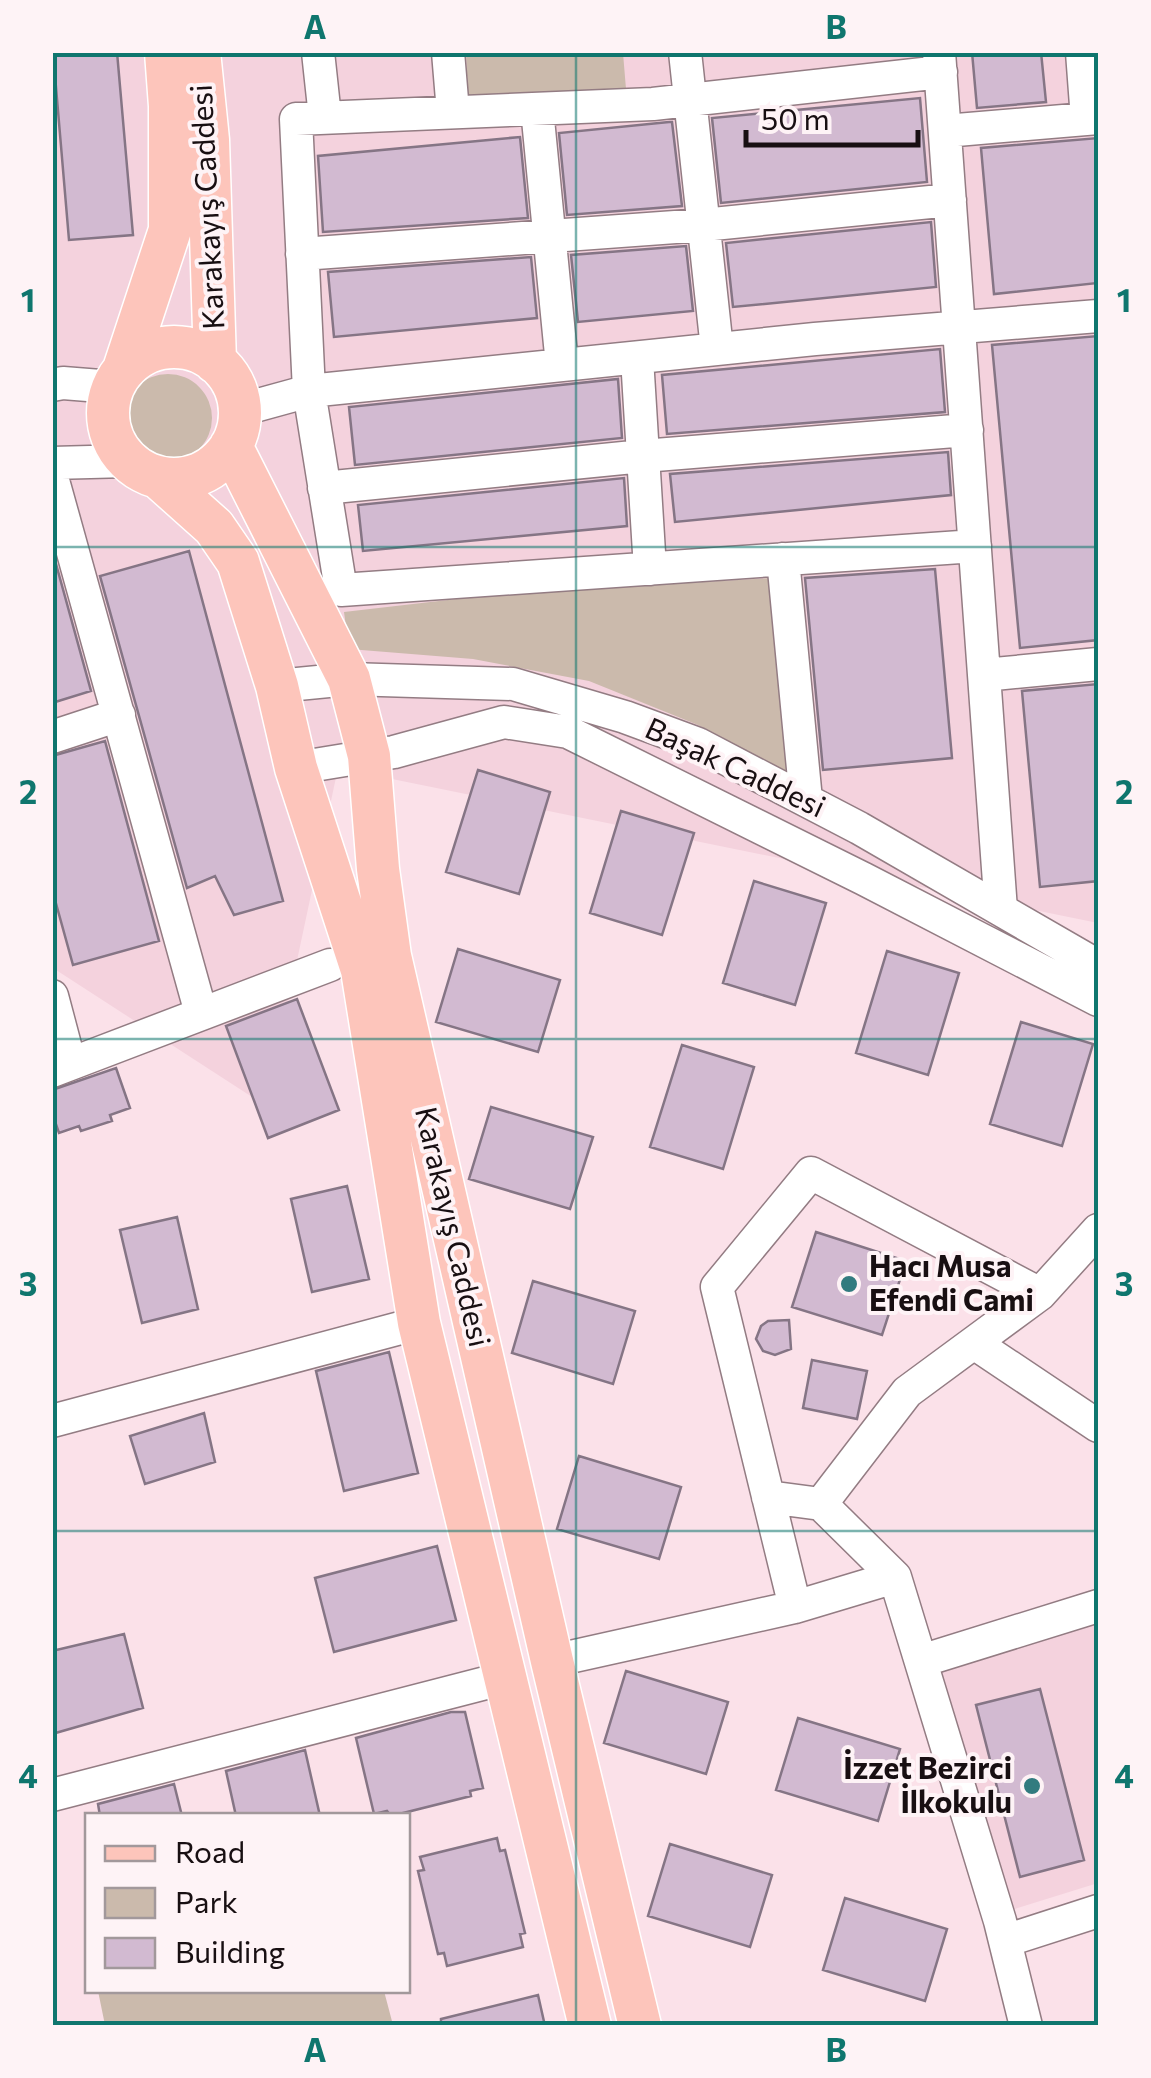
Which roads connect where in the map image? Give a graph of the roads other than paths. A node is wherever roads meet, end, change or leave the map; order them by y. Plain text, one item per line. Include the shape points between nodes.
1 (166, 52) edge
2 (199, 52) edge
3 (318, 52) edge
4 (448, 52) edge
5 (685, 52) edge
6 (1082, 52) edge
7 (940, 62) edge
8 (688, 100) junction
9 (537, 109) junction
10 (453, 112) junction
11 (324, 118) junction
12 (1093, 119) edge
13 (945, 132) junction
14 (950, 200) junction
15 (703, 224) junction
16 (548, 236) junction
17 (302, 254) junction
18 (1098, 316) edge
19 (959, 328) junction
20 (717, 349) junction
21 (637, 358) junction
22 (215, 362) junction
23 (562, 365) junction
24 (119, 378) junction
25 (52, 385) edge
26 (309, 391) junction
27 (235, 428) junction
28 (966, 430) junction
29 (643, 456) junction
30 (52, 462) edge
31 (143, 469) junction
32 (52, 477) edge
33 (324, 488) junction
34 (975, 546) junction
35 (783, 559) junction
36 (650, 569) junction
37 (1098, 664) edge
38 (984, 674) junction
39 (349, 679) junction
40 (278, 686) junction
41 (119, 715) junction
42 (52, 737) edge
43 (369, 756) junction
44 (296, 768) junction
45 (806, 800) junction
46 (1001, 910) junction
47 (330, 965) dead end
48 (1098, 966) edge
49 (52, 996) edge
50 (1098, 1000) edge
51 (201, 1013) junction
52 (61, 1067) edge
53 (1098, 1230) edge
54 (1040, 1294) junction
55 (418, 1323) junction
56 (974, 1343) junction
57 (52, 1421) edge
58 (1098, 1426) edge
59 (768, 1497) junction
60 (822, 1504) junction
61 (895, 1577) junction
62 (1098, 1606) edge
63 (794, 1607) junction
64 (552, 1661) junction
65 (920, 1661) junction
66 (505, 1678) junction
67 (52, 1796) edge
68 (1098, 1911) edge
69 (1004, 1941) junction
70 (590, 2026) edge
71 (640, 2026) edge
72 (1026, 2026) edge

1 - 24 main road, Karakayış Caddesi via 170,230
2 - 22 main road, Karakayış Caddesi
3 - 11 street
4 - 10 street
5 - 8 street
6 - 12 street
7 - 8 street
7 - 13 street
8 - 9 street
8 - 15 street
9 - 10 street
9 - 16 street
10 - 11 street
11 - 17 street via 296,118
12 - 13 street
13 - 14 street
14 - 15 street
14 - 19 street
15 - 16 street
15 - 20 street
16 - 17 street
16 - 23 street
17 - 26 street
18 - 19 street
19 - 20 street
19 - 28 street
20 - 21 street
21 - 23 street
21 - 29 street
22 - 24 main road via 178,347 158,349 140,356
22 - 27 main road via 236,392
23 - 26 street
24 - 25 street
24 - 31 main road via 108,406 109,426 116,445
26 - 27 street
26 - 33 street
27 - 31 main road via 217,463 198,474 176,479
27 - 39 main road, Karakayış Caddesi
28 - 29 street
28 - 34 street
29 - 33 street
29 - 36 street
30 - 31 street
31 - 40 main road, Karakayış Caddesi via 214,527 238,562
32 - 41 street
33 - 36 street via 341,590
34 - 35 street
34 - 38 street
35 - 36 street
35 - 45 street
37 - 38 street
38 - 46 street
39 - 40 street, Başak Caddesi
39 - 43 main road, Karakayış Caddesi
39 - 45 street, Başak Caddesi via 513,684 698,744
40 - 44 main road, Karakayış Caddesi
41 - 42 street
41 - 51 street
43 - 44 street, Başak Caddesi
43 - 50 street, Başak Caddesi via 504,722 568,732
43 - 64 main road, Karakayış Caddesi via 390,956
44 - 55 main road, Karakayış Caddesi via 362,970
45 - 46 street, Başak Caddesi
46 - 48 street, Başak Caddesi
47 - 51 street
49 - 52 street
51 - 52 street
53 - 54 street
54 - 56 street
54 - 59 street via 811,1174 717,1287
55 - 57 street
55 - 66 main road, Karakayış Caddesi
56 - 58 street
56 - 60 street via 907,1392
59 - 60 street
59 - 63 street
60 - 61 street
61 - 63 street
61 - 65 street
62 - 65 street
63 - 64 street
64 - 71 main road, Karakayış Caddesi
65 - 69 street
66 - 67 street
66 - 70 main road, Karakayış Caddesi
68 - 69 street
69 - 72 street

